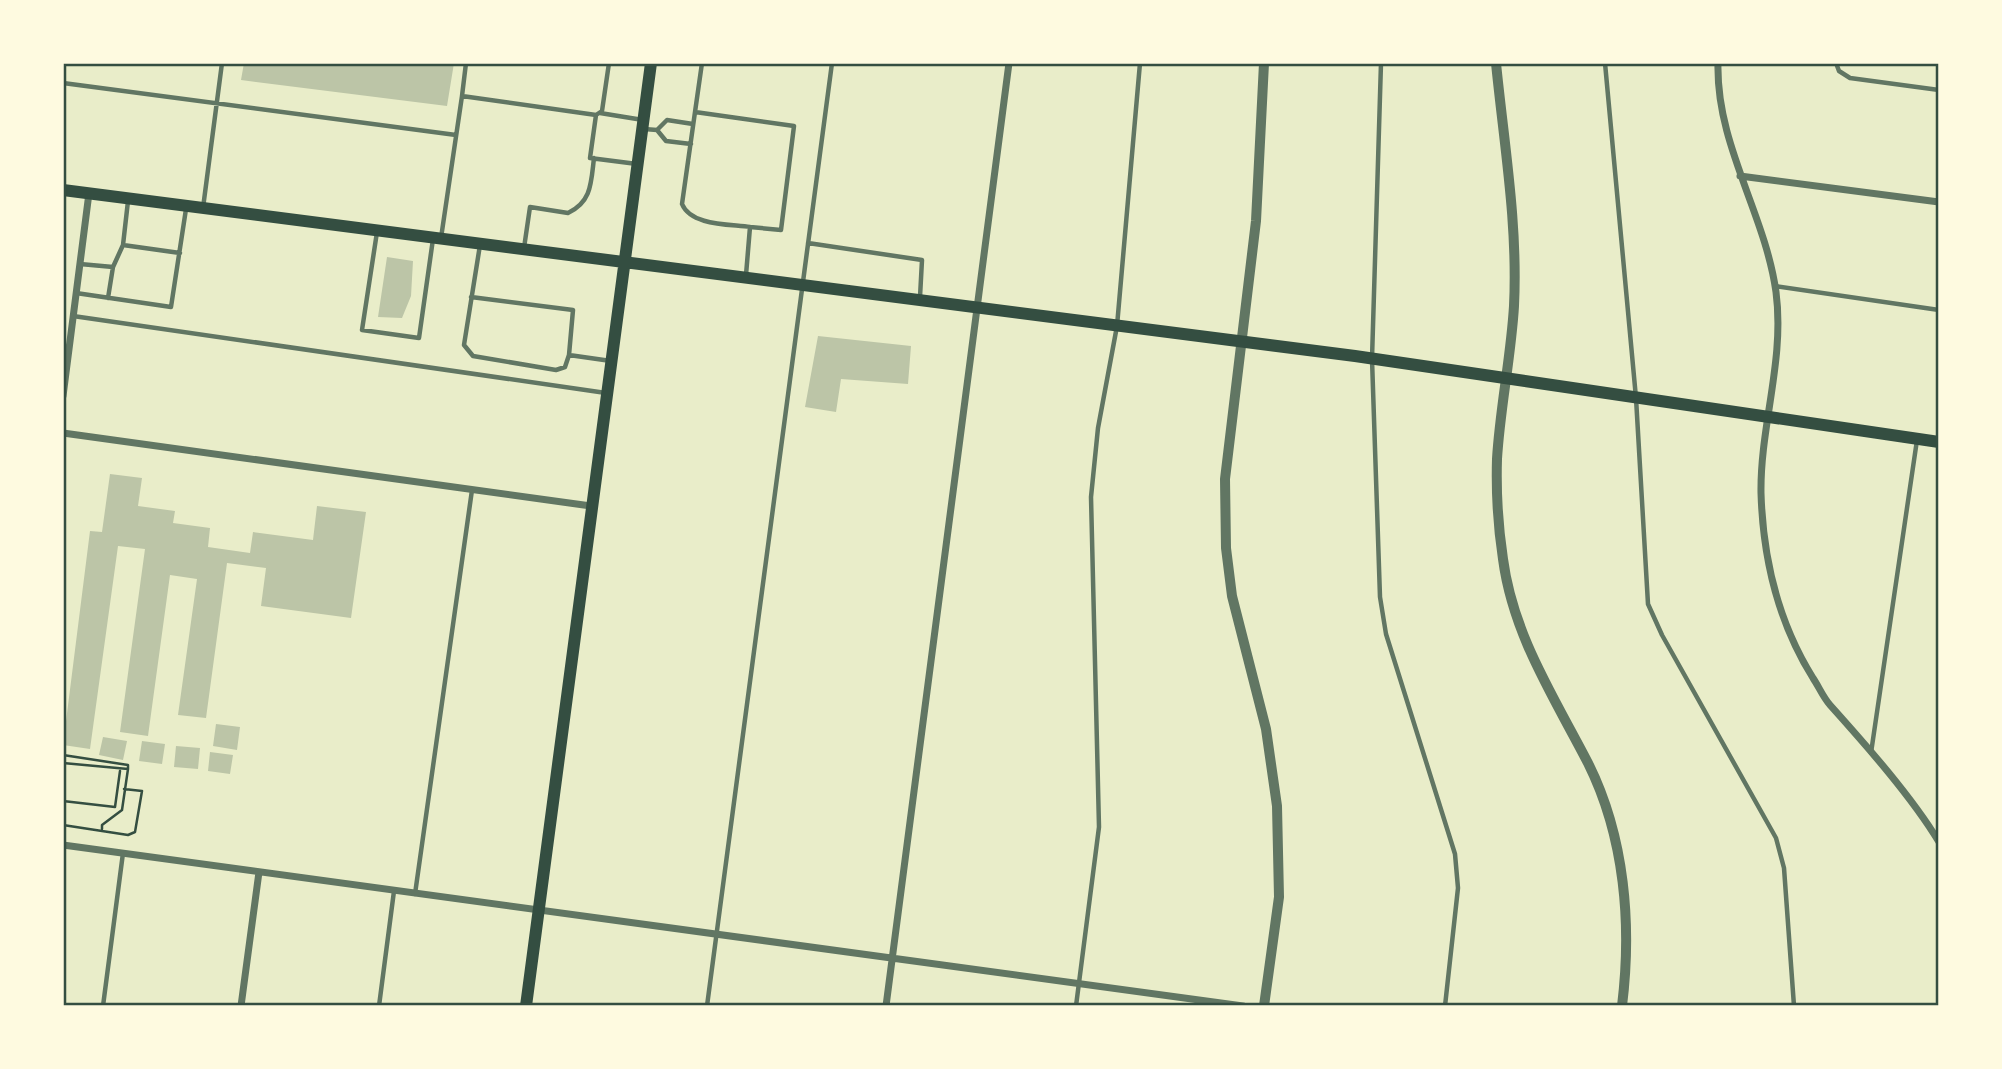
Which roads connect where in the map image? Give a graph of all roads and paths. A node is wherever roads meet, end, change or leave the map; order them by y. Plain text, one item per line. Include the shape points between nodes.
1 (222, 63) edge
2 (467, 63) edge
3 (609, 63) edge
4 (651, 63) edge
5 (702, 63) edge
6 (832, 63) edge
7 (1009, 63) edge
8 (1140, 63) edge
9 (1264, 63) edge
10 (1381, 63) edge
11 (1496, 63) edge
12 (1605, 63) edge
13 (1718, 63) edge
14 (1836, 63) edge
15 (63, 83) edge
16 (1939, 90) edge
17 (462, 96) junction
18 (217, 102) junction
19 (695, 112) junction
20 (598, 114) junction
21 (643, 124) junction
22 (693, 124) junction
23 (657, 130) junction
24 (456, 135) junction
25 (691, 144) junction
26 (594, 159) junction
27 (638, 164) junction
28 (1740, 176) junction
29 (63, 190) edge
30 (89, 193) junction
31 (129, 198) junction
32 (1939, 202) edge
33 (187, 206) junction
34 (203, 208) junction
35 (750, 226) junction
36 (377, 231) junction
37 (437, 239) junction
38 (808, 243) junction
39 (123, 244) junction
40 (480, 244) junction
41 (523, 251) junction
42 (180, 253) junction
43 (80, 264) junction
44 (624, 264) junction
45 (113, 267) junction
46 (745, 279) junction
47 (803, 286) junction
48 (1774, 286) junction
49 (76, 293) junction
50 (471, 297) junction
51 (108, 298) junction
52 (920, 301) junction
53 (977, 308) junction
54 (1939, 310) edge
55 (73, 316) junction
56 (1117, 326) junction
57 (1242, 342) junction
58 (569, 355) junction
59 (1373, 359) junction
60 (611, 362) junction
61 (1506, 379) junction
62 (607, 393) junction
63 (63, 396) edge
64 (1636, 398) junction
65 (1769, 417) junction
66 (63, 433) edge
67 (1917, 439) junction
68 (1939, 442) edge
69 (472, 489) junction
70 (591, 506) junction
71 (63, 755) edge
72 (1871, 755) junction
73 (63, 763) edge
74 (128, 769) junction
75 (120, 771) junction
76 (124, 789) junction
77 (63, 801) edge
78 (63, 825) edge
79 (102, 829) junction
80 (1939, 842) edge
81 (63, 845) edge
82 (123, 853) junction
83 (259, 872) junction
84 (394, 891) junction
85 (415, 894) junction
86 (538, 911) junction
87 (716, 935) junction
88 (892, 960) junction
89 (1079, 984) junction
90 (103, 1006) edge
91 (241, 1006) edge
92 (379, 1006) edge
93 (526, 1006) edge
94 (707, 1006) edge
95 (886, 1006) edge
96 (1076, 1006) edge
97 (1243, 1006) edge
98 (1264, 1006) edge
99 (1445, 1006) edge
100 (1622, 1006) edge
101 (1794, 1006) edge

1 - 18 lane
2 - 17 lane
3 - 20 lane
4 - 21 main road
5 - 19 lane
6 - 38 lane
7 - 53 street
8 - 56 lane
9 - 57 street via 1259,180
10 - 59 lane
11 - 61 street via 1514,244
12 - 64 lane
13 - 28 street via 1724,121
14 - 16 lane via 1850,78
15 - 18 lane
17 - 20 lane
17 - 24 lane
18 - 24 lane
18 - 34 lane
19 - 22 lane
19 - 35 lane via 794,126 781,230
20 - 21 lane
20 - 26 lane via 590,158
21 - 23 lane
21 - 27 main road
22 - 23 lane via 667,120
22 - 25 lane
23 - 25 lane via 666,141
24 - 37 lane
25 - 35 lane via 682,204 685,210 701,220
26 - 27 lane
26 - 41 lane via 584,203 568,213 530,207
27 - 44 main road
28 - 32 street
28 - 48 street via 1762,229
29 - 30 main road
30 - 31 main road
30 - 43 street
31 - 33 main road
31 - 39 lane
33 - 34 main road
33 - 42 lane
34 - 36 main road
35 - 46 lane
36 - 37 main road
36 - 37 lane via 362,330 373,332 419,338
37 - 40 main road
38 - 47 lane
38 - 52 lane via 922,261
39 - 42 lane
39 - 45 lane
40 - 41 main road
40 - 50 lane
41 - 44 main road
42 - 51 lane via 171,307
43 - 45 lane
43 - 49 street
44 - 46 main road
44 - 60 main road
45 - 51 lane
46 - 47 main road
47 - 52 main road
47 - 87 lane
48 - 54 lane
48 - 65 street via 1778,331
49 - 51 lane
49 - 55 street
50 - 58 lane via 573,310
50 - 58 lane via 464,345 473,356 556,370 565,367
52 - 53 main road
53 - 56 main road
53 - 88 street
55 - 62 lane
55 - 63 street
56 - 57 main road
56 - 89 lane via 1091,497 1099,827
57 - 59 main road
57 - 98 street via 1224,479 1225,538 1232,596 1266,729 1277,806 1279,897
58 - 60 lane
59 - 61 main road
59 - 99 lane via 1380,597 1386,634 1455,854 1458,888
60 - 62 main road
61 - 64 main road
61 - 100 street via 1497,483 1503,562 1530,654 1590,767 1611,824 1623,882 1627,936
62 - 70 main road
64 - 65 main road
64 - 101 lane via 1648,604 1776,838 1784,867
65 - 67 main road
65 - 72 street via 1762,516 1777,604 1806,670
66 - 69 street
67 - 68 main road
67 - 72 lane
69 - 70 street
69 - 85 lane
70 - 86 main road
71 - 74 path via 128,765
72 - 80 street
73 - 75 path
74 - 75 path
74 - 76 path
75 - 77 path via 115,807
76 - 79 path via 122,810
76 - 79 path via 142,791 135,832 128,835
78 - 79 path
81 - 82 street
82 - 83 street
82 - 90 lane
83 - 84 street
83 - 91 street
84 - 85 street
84 - 92 lane
85 - 86 street
86 - 87 street
86 - 93 main road
87 - 88 street
87 - 94 lane
88 - 89 street
88 - 95 street
89 - 96 lane
89 - 97 street

